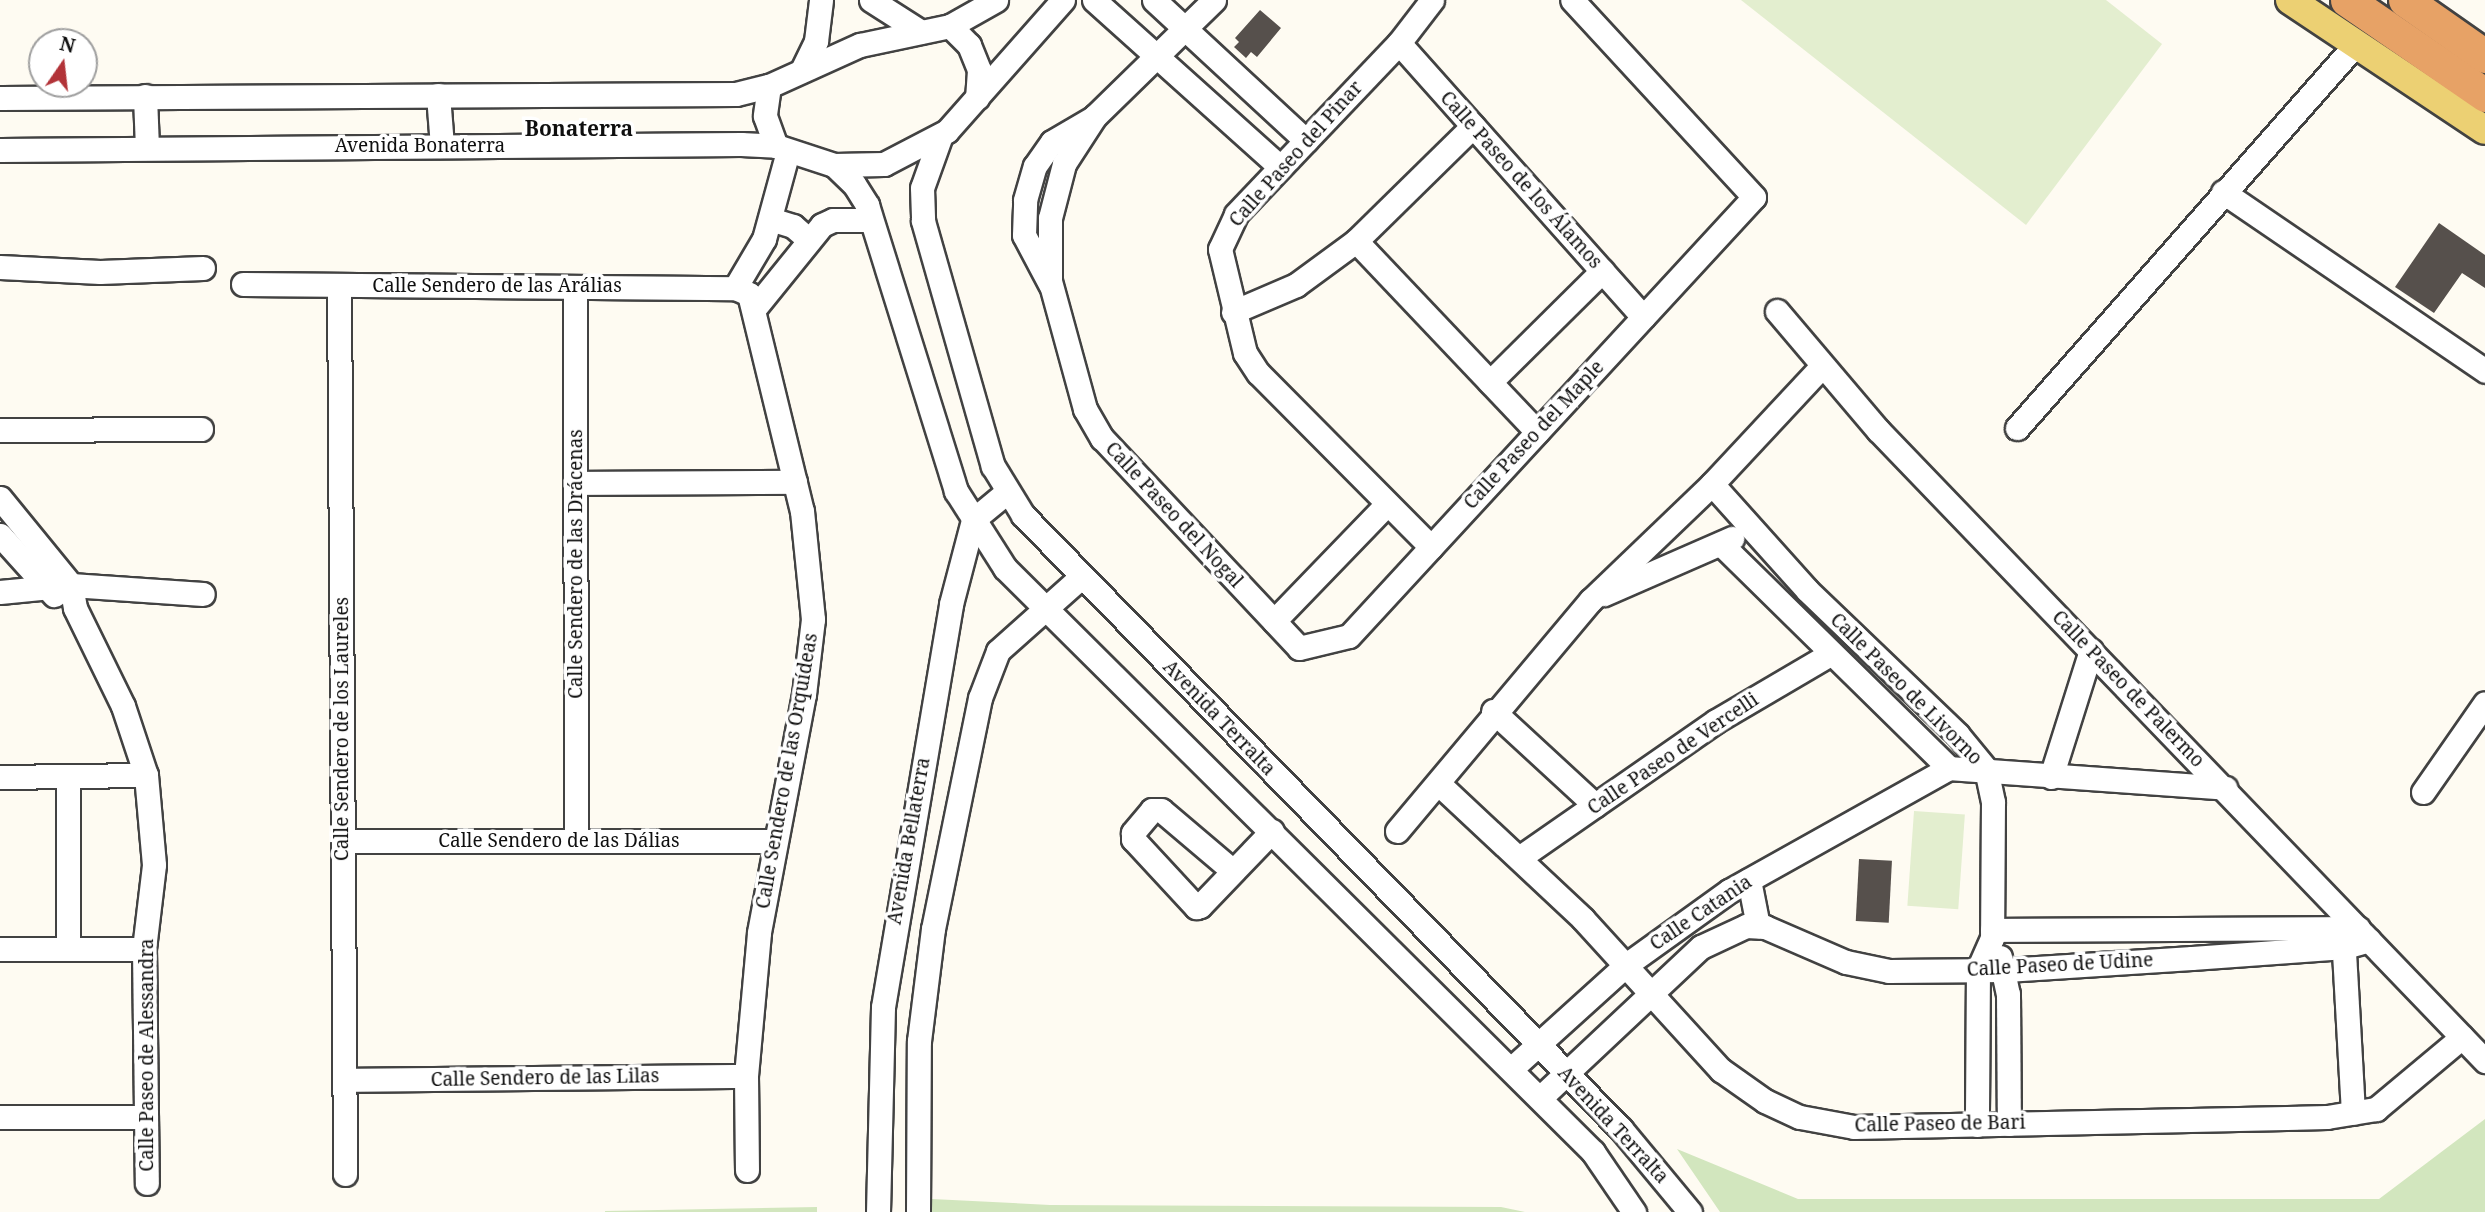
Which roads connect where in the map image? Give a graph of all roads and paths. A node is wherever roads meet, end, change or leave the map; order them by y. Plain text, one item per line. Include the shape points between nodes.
1 (821, 0) edge
2 (872, 0) edge
3 (996, 0) edge
4 (1063, 0) edge
5 (1094, 0) edge
6 (1153, 0) edge
7 (1214, 0) edge
8 (1433, 0) edge
9 (1572, 0) edge
10 (2290, 0) edge
11 (2347, 0) edge
12 (2405, 0) edge
13 (2445, 0) edge
14 (950, 26) junction
15 (2485, 28) edge
16 (1185, 29) junction
17 (921, 33) junction
18 (1399, 43) junction
19 (2355, 45) junction
20 (1157, 56) junction
21 (2485, 56) edge
22 (803, 68) junction
23 (769, 86) junction
24 (2485, 94) edge
25 (438, 95) junction
26 (145, 96) junction
27 (0, 98) edge
28 (977, 98) junction
29 (1472, 126) junction
30 (2485, 130) edge
31 (941, 135) junction
32 (1306, 141) junction
33 (442, 146) junction
34 (148, 148) junction
35 (782, 149) junction
36 (0, 150) edge
37 (834, 165) junction
38 (1280, 167) junction
39 (2223, 192) junction
40 (769, 219) junction
41 (871, 220) junction
42 (808, 239) junction
43 (1356, 241) junction
44 (0, 267) edge
45 (203, 268) dead end
46 (1602, 271) junction
47 (243, 284) dead end
48 (339, 285) junction
49 (575, 287) junction
50 (746, 297) junction
51 (1777, 311) dead end
52 (1233, 312) junction
53 (1643, 317) junction
54 (1821, 367) junction
55 (2485, 370) edge
56 (1490, 382) junction
57 (2017, 428) dead end
58 (201, 429) dead end
59 (0, 430) edge
60 (1537, 432) junction
61 (795, 482) junction
62 (575, 483) junction
63 (1712, 484) junction
64 (1008, 491) junction
65 (0, 498) edge
66 (1387, 504) junction
67 (973, 520) junction
68 (1752, 527) junction
69 (0, 535) edge
70 (1721, 544) junction
71 (1431, 547) junction
72 (1082, 577) junction
73 (71, 585) junction
74 (45, 589) junction
75 (0, 592) edge
76 (203, 594) dead end
77 (1591, 600) junction
78 (1045, 606) junction
79 (75, 608) junction
80 (1274, 621) junction
81 (1299, 648) joint
82 (2091, 650) junction
83 (1830, 654) junction
84 (2485, 703) edge
85 (1493, 711) junction
86 (1949, 768) junction
87 (1986, 769) junction
88 (146, 775) junction
89 (68, 776) junction
90 (0, 777) edge
91 (2051, 778) junction
92 (1440, 785) junction
93 (2225, 788) junction
94 (2423, 792) dead end
95 (1595, 805) junction
96 (1272, 831) junction
97 (1397, 831) dead end
98 (343, 841) junction
99 (576, 841) junction
100 (775, 841) junction
101 (1519, 858) junction
102 (1233, 871) dead end
103 (1749, 880) junction
104 (1758, 926) junction
105 (2351, 931) junction
106 (1992, 934) junction
107 (0, 949) edge
108 (68, 949) junction
109 (144, 950) junction
110 (1626, 965) junction
111 (1978, 969) junction
112 (2006, 970) junction
113 (1652, 993) junction
114 (2462, 1037) junction
115 (1538, 1045) junction
116 (2485, 1061) edge
117 (1511, 1069) junction
118 (1566, 1074) junction
119 (746, 1076) junction
120 (345, 1080) junction
121 (1540, 1098) junction
122 (2353, 1113) junction
123 (0, 1117) edge
124 (146, 1118) junction
125 (2008, 1124) junction
126 (1977, 1125) junction
127 (747, 1170) dead end
128 (345, 1174) dead end
129 (147, 1183) dead end
130 (878, 1212) edge
131 (918, 1212) edge
132 (1633, 1212) edge
133 (1690, 1212) edge

1 - 22 street via 816,41
2 - 17 street
3 - 14 street
4 - 28 street, Avenida Bonaterra
5 - 20 street
6 - 16 street
7 - 16 street, Calle Paseo del Nogal
8 - 18 street, Calle Paseo del Pinar
9 - 53 street, Calle Paseo del Maple via 1754,197
10 - 19 main road
11 - 24 highway
12 - 21 highway
13 - 15 highway
14 - 17 street
14 - 28 street via 969,45 979,70
16 - 20 street, Calle Paseo del Nogal
16 - 32 street
17 - 22 street via 860,45
18 - 29 street, Calle Paseo de los Álamos
18 - 32 street, Calle Paseo del Pinar
19 - 30 main road
19 - 39 street
20 - 38 street
20 - 80 street, Calle Paseo del Nogal via 1096,116 1072,126 1052,142 1034,166 1025,200 1024,235 1031,256 1051,286 1092,424 1112,451
22 - 23 street
23 - 25 street via 736,94
23 - 35 street via 765,116
25 - 26 street
25 - 33 street
26 - 27 street
26 - 34 street
28 - 31 street, Avenida Bonaterra
29 - 43 street
29 - 46 street, Calle Paseo de los Álamos
31 - 37 street, Avenida Bonaterra via 884,164
31 - 64 street, Avenida Terralta via 922,188 923,221 993,466
32 - 38 street, Calle Paseo del Pinar
33 - 34 street, Avenida Bonaterra
33 - 35 street, Avenida Bonaterra
34 - 36 street, Avenida Bonaterra
35 - 37 street, Avenida Bonaterra
35 - 40 street
37 - 41 street, Avenida Terralta via 854,184
38 - 52 street, Calle Paseo del Pinar via 1236,214 1222,242 1220,263
39 - 55 street
39 - 57 street
40 - 42 street via 793,226
40 - 50 street
41 - 42 street via 833,220
41 - 67 street, Avenida Terralta via 956,491
42 - 50 street
43 - 52 street via 1296,285
43 - 56 street
44 - 45 street via 100,272
46 - 53 street, Calle Paseo de los Álamos
46 - 56 street
47 - 48 street, Calle Sendero de las Arálias
48 - 49 street, Calle Sendero de las Arálias
48 - 98 street, Calle Sendero de los Laureles
49 - 50 street, Calle Sendero de las Arálias
49 - 62 street, Calle Sendero de las Drácenas
50 - 61 street, Calle Sendero de las Orquídeas
51 - 54 street, Calle Paseo de Palermo
52 - 66 street, Calle Paseo del Pinar via 1245,353 1258,373
53 - 60 street, Calle Paseo del Maple
54 - 63 street
54 - 82 street, Calle Paseo de Palermo
56 - 60 street
58 - 59 street
60 - 71 street, Calle Paseo del Maple
61 - 62 street
61 - 100 street, Calle Sendero de las Orquídeas via 813,620 804,694
62 - 99 street, Calle Sendero de las Drácenas
63 - 68 street, Calle Paseo de Livorno
63 - 77 street
64 - 67 street
64 - 72 street, Avenida Terralta via 1023,515
65 - 73 street, Calle Paseo de Alessandra
66 - 71 street, Calle Paseo del Pinar
66 - 80 street
67 - 78 street, Avenida Terralta via 1005,568
67 - 130 street, Avenida Bellaterra via 951,604 883,1007
68 - 70 street
68 - 87 street, Calle Paseo de Livorno via 1807,590 1958,735
69 - 74 street
70 - 77 street
70 - 83 street, Calle Paseo de Livorno
71 - 81 street, Calle Paseo del Maple via 1349,636
72 - 78 street, Avenida Bellaterra
72 - 115 street, Avenida Terralta
73 - 74 street
73 - 76 street
73 - 79 street, Calle Paseo de Alessandra
74 - 75 street
74 - 79 street
77 - 85 street
78 - 96 street, Avenida Terralta
78 - 131 street, Avenida Bellaterra via 998,651 980,698 933,929 919,1041
79 - 88 street, Calle Paseo de Alessandra via 123,706
80 - 81 street, Calle Paseo del Nogal
82 - 91 street
82 - 93 street, Calle Paseo de Palermo
83 - 86 street, Calle Paseo de Livorno
83 - 95 street, Calle Paseo de Vercelli via 1716,721
84 - 94 street
85 - 92 street
85 - 95 street
86 - 87 street
86 - 103 street, Calle Catania
87 - 91 street
87 - 106 street, Calle Paseo de Livorno via 1993,802
88 - 89 street
88 - 109 street, Calle Paseo de Alessandra via 154,864
89 - 90 street
89 - 108 street
91 - 93 street
92 - 97 street
92 - 101 street, Calle Paseo de Bari
93 - 105 street, Calle Paseo de Palermo
95 - 101 street, Calle Paseo de Vercelli
96 - 102 street
96 - 117 street, Avenida Terralta
98 - 99 street, Calle Sendero de las Dálias
98 - 120 street, Calle Sendero de los Laureles
99 - 100 street, Calle Sendero de las Dálias
100 - 119 street, Calle Sendero de las Orquídeas via 759,933
101 - 110 street, Calle Paseo de Bari
103 - 104 street
103 - 110 street, Calle Catania
104 - 111 street, Calle Paseo de Udine via 1846,962 1878,969
104 - 113 street via 1728,931 1701,947
105 - 106 street, Calle Paseo de Udine
105 - 112 street, Calle Paseo de Udine
105 - 114 street, Calle Paseo de Palermo
105 - 122 street
106 - 111 street, Calle Paseo de Livorno
106 - 112 street, Calle Paseo de Livorno
107 - 108 street
108 - 109 street
109 - 124 street, Calle Paseo de Alessandra
110 - 113 street, Calle Paseo de Bari
110 - 115 street, Calle Catania
111 - 112 street, Calle Paseo de Udine
111 - 126 street, Calle Paseo de Livorno
112 - 125 street, Calle Paseo de Livorno
113 - 118 street
113 - 126 street, Calle Paseo de Bari via 1721,1070 1765,1101 1800,1117 1854,1127
114 - 116 street, Calle Paseo de Palermo
114 - 122 street, Calle Paseo de Bari via 2376,1109
115 - 117 street, Calle Catania
115 - 118 street, Avenida Terralta
117 - 121 street, Avenida Terralta
118 - 121 street
118 - 133 street, Avenida Terralta via 1621,1129
119 - 120 street, Calle Sendero de las Lilas
119 - 127 street, Calle Sendero de las Orquídeas
120 - 128 street, Calle Sendero de los Laureles
121 - 132 street, Avenida Terralta via 1593,1152
122 - 125 street, Calle Paseo de Bari
123 - 124 street
124 - 129 street, Calle Paseo de Alessandra
125 - 126 street, Calle Paseo de Bari

